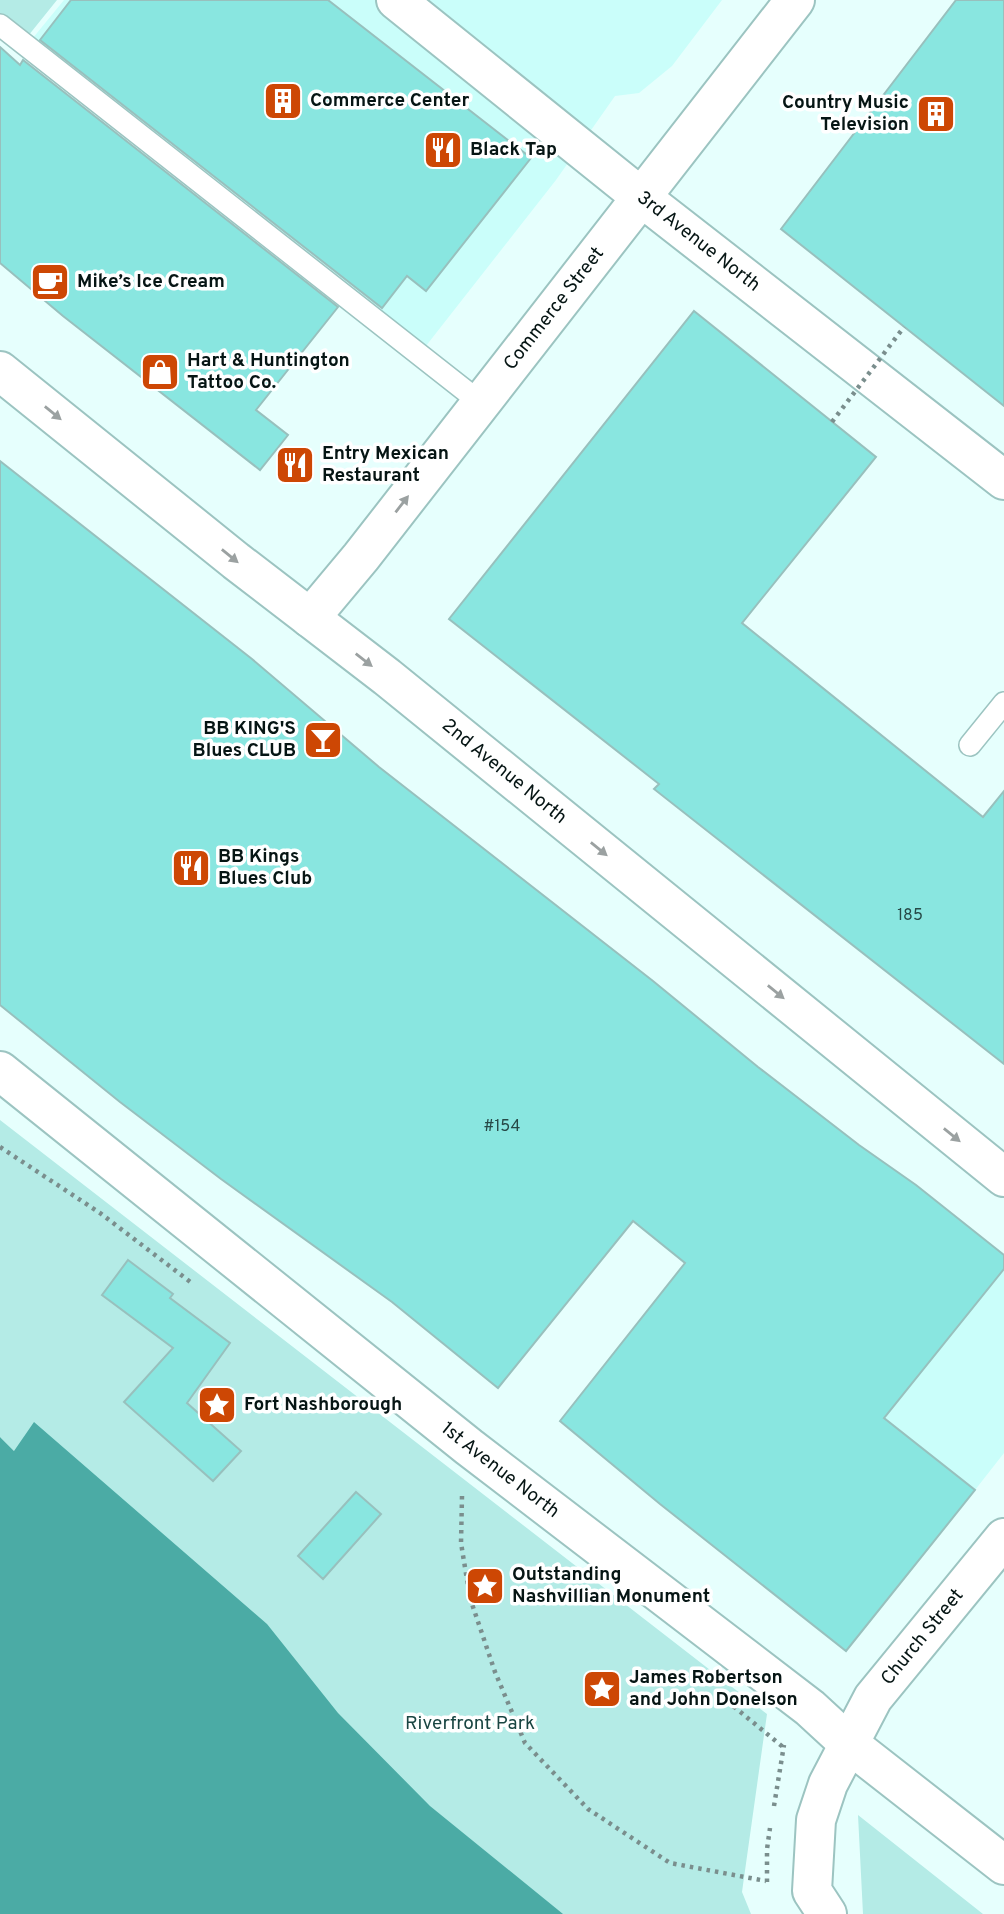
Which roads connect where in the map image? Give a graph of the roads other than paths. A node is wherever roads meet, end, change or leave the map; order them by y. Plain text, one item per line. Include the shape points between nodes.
1 (396, 0) edge
2 (795, 0) edge
3 (0, 25) edge
4 (641, 197) junction
5 (0, 371) edge
6 (481, 403) junction
7 (1004, 480) edge
8 (310, 618) junction
9 (1004, 703) edge
10 (970, 745) dead end
11 (0, 1071) edge
12 (1004, 1177) edge
13 (1004, 1538) edge
14 (848, 1743) junction
15 (1004, 1865) edge
16 (827, 1914) edge

1 - 4 street, 3rd Avenue North
2 - 4 street, Commerce Street
3 - 6 lane
4 - 6 street, Commerce Street
4 - 7 street, 3rd Avenue North
5 -> 8 street, 2nd Avenue North
8 -> 6 street, Commerce Street
8 -> 12 street, 2nd Avenue North
9 - 10 lane
11 - 14 street, 1st Avenue North via 469,1447 810,1708
13 - 14 street, Church Street via 873,1698
14 - 15 street, 1st Avenue North
14 - 16 street, Church Street via 816,1820 811,1891

